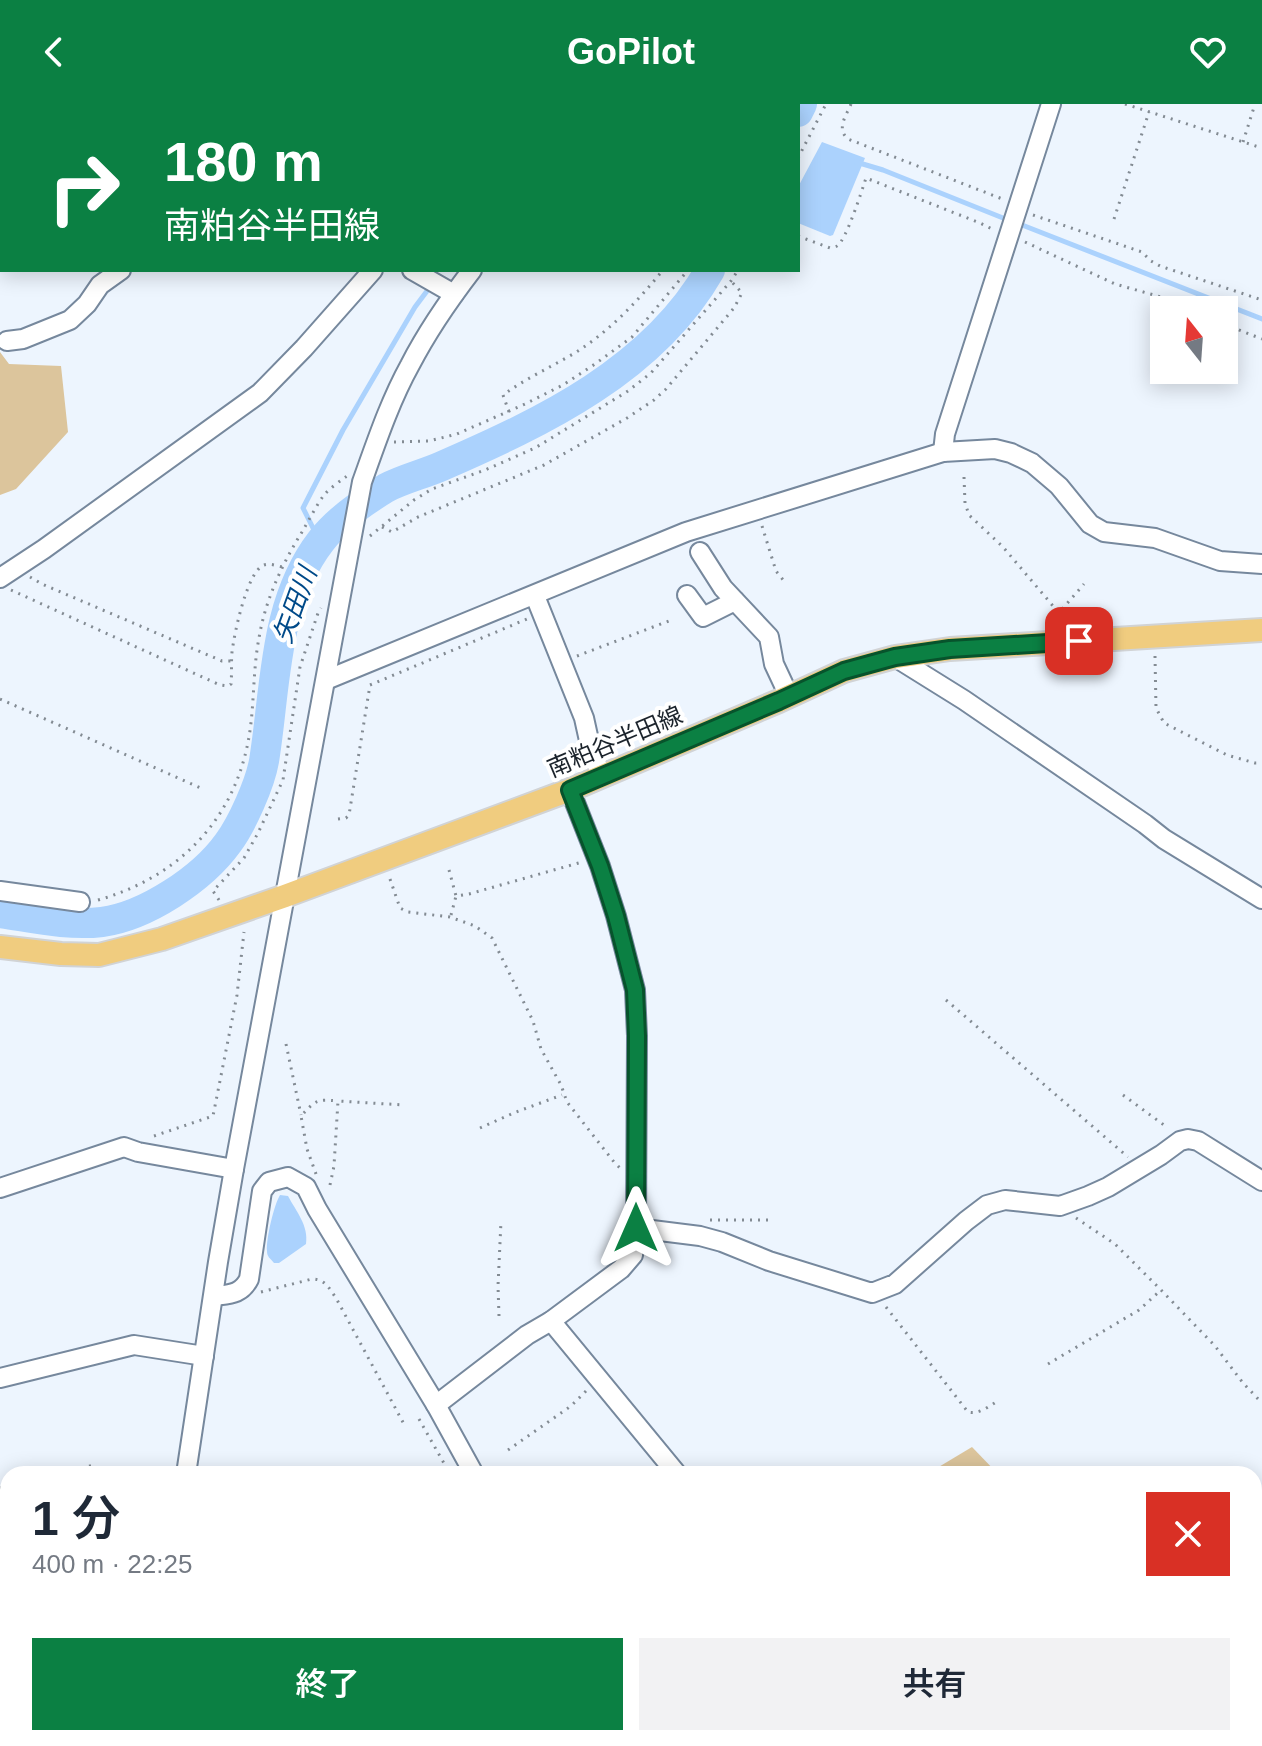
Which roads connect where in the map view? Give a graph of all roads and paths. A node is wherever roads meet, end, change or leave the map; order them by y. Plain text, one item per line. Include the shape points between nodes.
1 (826, 104) edge
2 (851, 104) edge
3 (1051, 104) edge
4 (1125, 104) edge
5 (1255, 104) edge
6 (1149, 112) junction
7 (1243, 142) junction
8 (1262, 148) edge
9 (800, 154) edge
10 (1015, 219) junction
11 (1114, 219) dead end
12 (800, 237) edge
13 (118, 272) edge
14 (371, 272) edge
15 (416, 272) edge
16 (470, 272) edge
17 (661, 272) edge
18 (686, 272) edge
19 (737, 272) edge
20 (731, 281) junction
21 (454, 294) junction
22 (1157, 296) edge
23 (1262, 300) edge
24 (1238, 330) edge
25 (1262, 339) edge
26 (7, 341) dead end
27 (509, 412) junction
28 (377, 440) junction
29 (943, 452) junction
30 (364, 476) junction
31 (964, 477) dead end
32 (758, 510) junction
33 (382, 527) junction
34 (351, 541) junction
35 (700, 552) dead end
36 (1262, 564) edge
37 (19, 566) junction
38 (283, 567) junction
39 (784, 581) dead end
40 (4, 583) edge
41 (1084, 584) dead end
42 (687, 595) dead end
43 (735, 601) junction
44 (340, 602) junction
45 (538, 604) junction
46 (1059, 613) junction
47 (674, 619) dead end
48 (1262, 630) edge
49 (1154, 636) junction
50 (1055, 642) junction
51 (895, 657) junction
52 (232, 661) junction
53 (563, 661) junction
54 (326, 680) junction
55 (789, 696) junction
56 (0, 699) edge
57 (1262, 763) edge
58 (602, 776) junction
59 (203, 789) dead end
60 (570, 790) junction
61 (338, 819) dead end
62 (383, 860) junction
63 (598, 861) junction
64 (449, 870) dead end
65 (0, 891) edge
66 (285, 896) junction
67 (456, 896) junction
68 (1262, 899) edge
69 (80, 902) joint
70 (241, 912) junction
71 (450, 917) junction
72 (0, 947) edge
73 (946, 1000) dead end
74 (286, 1044) dead end
75 (564, 1095) junction
76 (1123, 1095) dead end
77 (338, 1101) junction
78 (404, 1105) dead end
79 (301, 1116) junction
80 (480, 1128) dead end
81 (154, 1136) dead end
82 (1180, 1141) junction
83 (1138, 1168) junction
84 (234, 1169) junction
85 (316, 1175) dead end
86 (635, 1181) junction
87 (1262, 1181) edge
88 (330, 1185) dead end
89 (0, 1188) edge
90 (1065, 1204) junction
91 (501, 1221) dead end
92 (636, 1228) junction
93 (242, 1290) junction
94 (1161, 1290) junction
95 (872, 1293) junction
96 (214, 1296) junction
97 (499, 1316) dead end
98 (551, 1321) junction
99 (204, 1356) junction
100 (1048, 1364) dead end
101 (0, 1378) edge
102 (598, 1379) junction
103 (998, 1401) dead end
104 (1262, 1403) edge
105 (436, 1405) junction
106 (419, 1419) dead end
107 (405, 1426) dead end
108 (508, 1450) dead end
109 (94, 1465) dead end
110 (90, 1466) edge
111 (187, 1466) edge
112 (445, 1466) edge
113 (470, 1466) edge
114 (670, 1466) edge

1 - 9 path
2 - 10 path via 841,127 848,139
3 - 10 street
4 - 6 path
5 - 7 path
6 - 7 path
6 - 11 path
7 - 8 path
10 - 12 path via 980,223 866,178 836,247
10 - 22 path via 1024,241 1115,284
10 - 23 path via 1142,252 1160,266
10 - 29 street
13 - 26 street via 70,320
14 - 37 street via 260,393
15 - 21 street
16 - 21 street
17 - 27 path via 597,337 503,395
18 - 27 path via 632,337 563,385
19 - 20 path
20 - 33 path via 651,373 628,391 535,448 432,489
20 - 33 path via 742,293 734,308 654,400 521,476 392,532
21 - 28 street via 409,366
24 - 25 path
27 - 28 path via 429,441
28 - 30 street
29 - 32 street
29 - 36 street via 995,449 1032,463 1104,532 1155,538 1220,561
30 - 34 street
30 - 38 path via 346,476 324,495
31 - 46 path via 969,515
32 - 39 path via 769,555
32 - 45 street via 686,532
33 - 34 path via 360,545
34 - 44 street
35 - 43 street
37 - 40 street
37 - 52 path via 42,584
38 - 52 path via 262,565 252,577
38 - 69 path via 259,637 247,749 226,803 205,835 151,880 123,893
40 - 52 path via 220,685 231,684
41 - 46 path
42 - 43 street via 704,622
43 - 55 street via 769,637
44 - 54 street
44 - 70 path via 325,603 308,641 283,780 244,858 213,891 227,907
45 - 53 street
45 - 54 street
45 - 61 path via 370,685 349,815
46 - 50 path
47 - 53 path
48 - 49 main road, 南粕谷半田線
49 - 50 main road, 南粕谷半田線
49 - 57 path via 1156,708 1164,723 1227,755
50 - 51 main road, 南粕谷半田線
51 - 55 main road, 南粕谷半田線 via 844,671
51 - 68 street
53 - 58 street
54 - 66 street
55 - 58 main road, 南粕谷半田線
56 - 59 path
58 - 60 main road, 南粕谷半田線
60 - 62 main road, 南粕谷半田線
60 - 63 street
62 - 66 main road, 南粕谷半田線
62 - 71 path via 400,908
63 - 67 path
63 - 86 street via 635,990
64 - 67 path
65 - 69 street
66 - 70 main road, 南粕谷半田線
66 - 84 street
67 - 71 path
70 - 72 main road, 南粕谷半田線 via 99,955
70 - 81 path via 237,995 213,1116
71 - 75 path via 492,938
73 - 83 path
74 - 79 path
75 - 80 path
75 - 86 path via 614,1162
76 - 82 path
77 - 78 path
77 - 79 path via 314,1102
77 - 88 path
79 - 85 path
82 - 83 street
82 - 87 street via 1198,1141
83 - 90 street
84 - 89 street via 124,1147
84 - 96 street
86 - 92 street
90 - 94 path
90 - 95 street via 1005,1200 987,1205 895,1284
91 - 97 path
92 - 95 street via 700,1236
92 - 98 street via 633,1255 621,1269
93 - 96 street
93 - 105 street via 249,1279 262,1191 269,1182 288,1177 306,1187
93 - 107 path via 260,1292 312,1279 326,1283
94 - 100 path via 1139,1310
94 - 104 path
95 - 103 path via 968,1412
96 - 99 street
98 - 102 street
98 - 105 street
99 - 101 street via 134,1345
99 - 111 street
102 - 108 path via 571,1406
102 - 114 street
105 - 113 street
106 - 112 path
109 - 110 path

